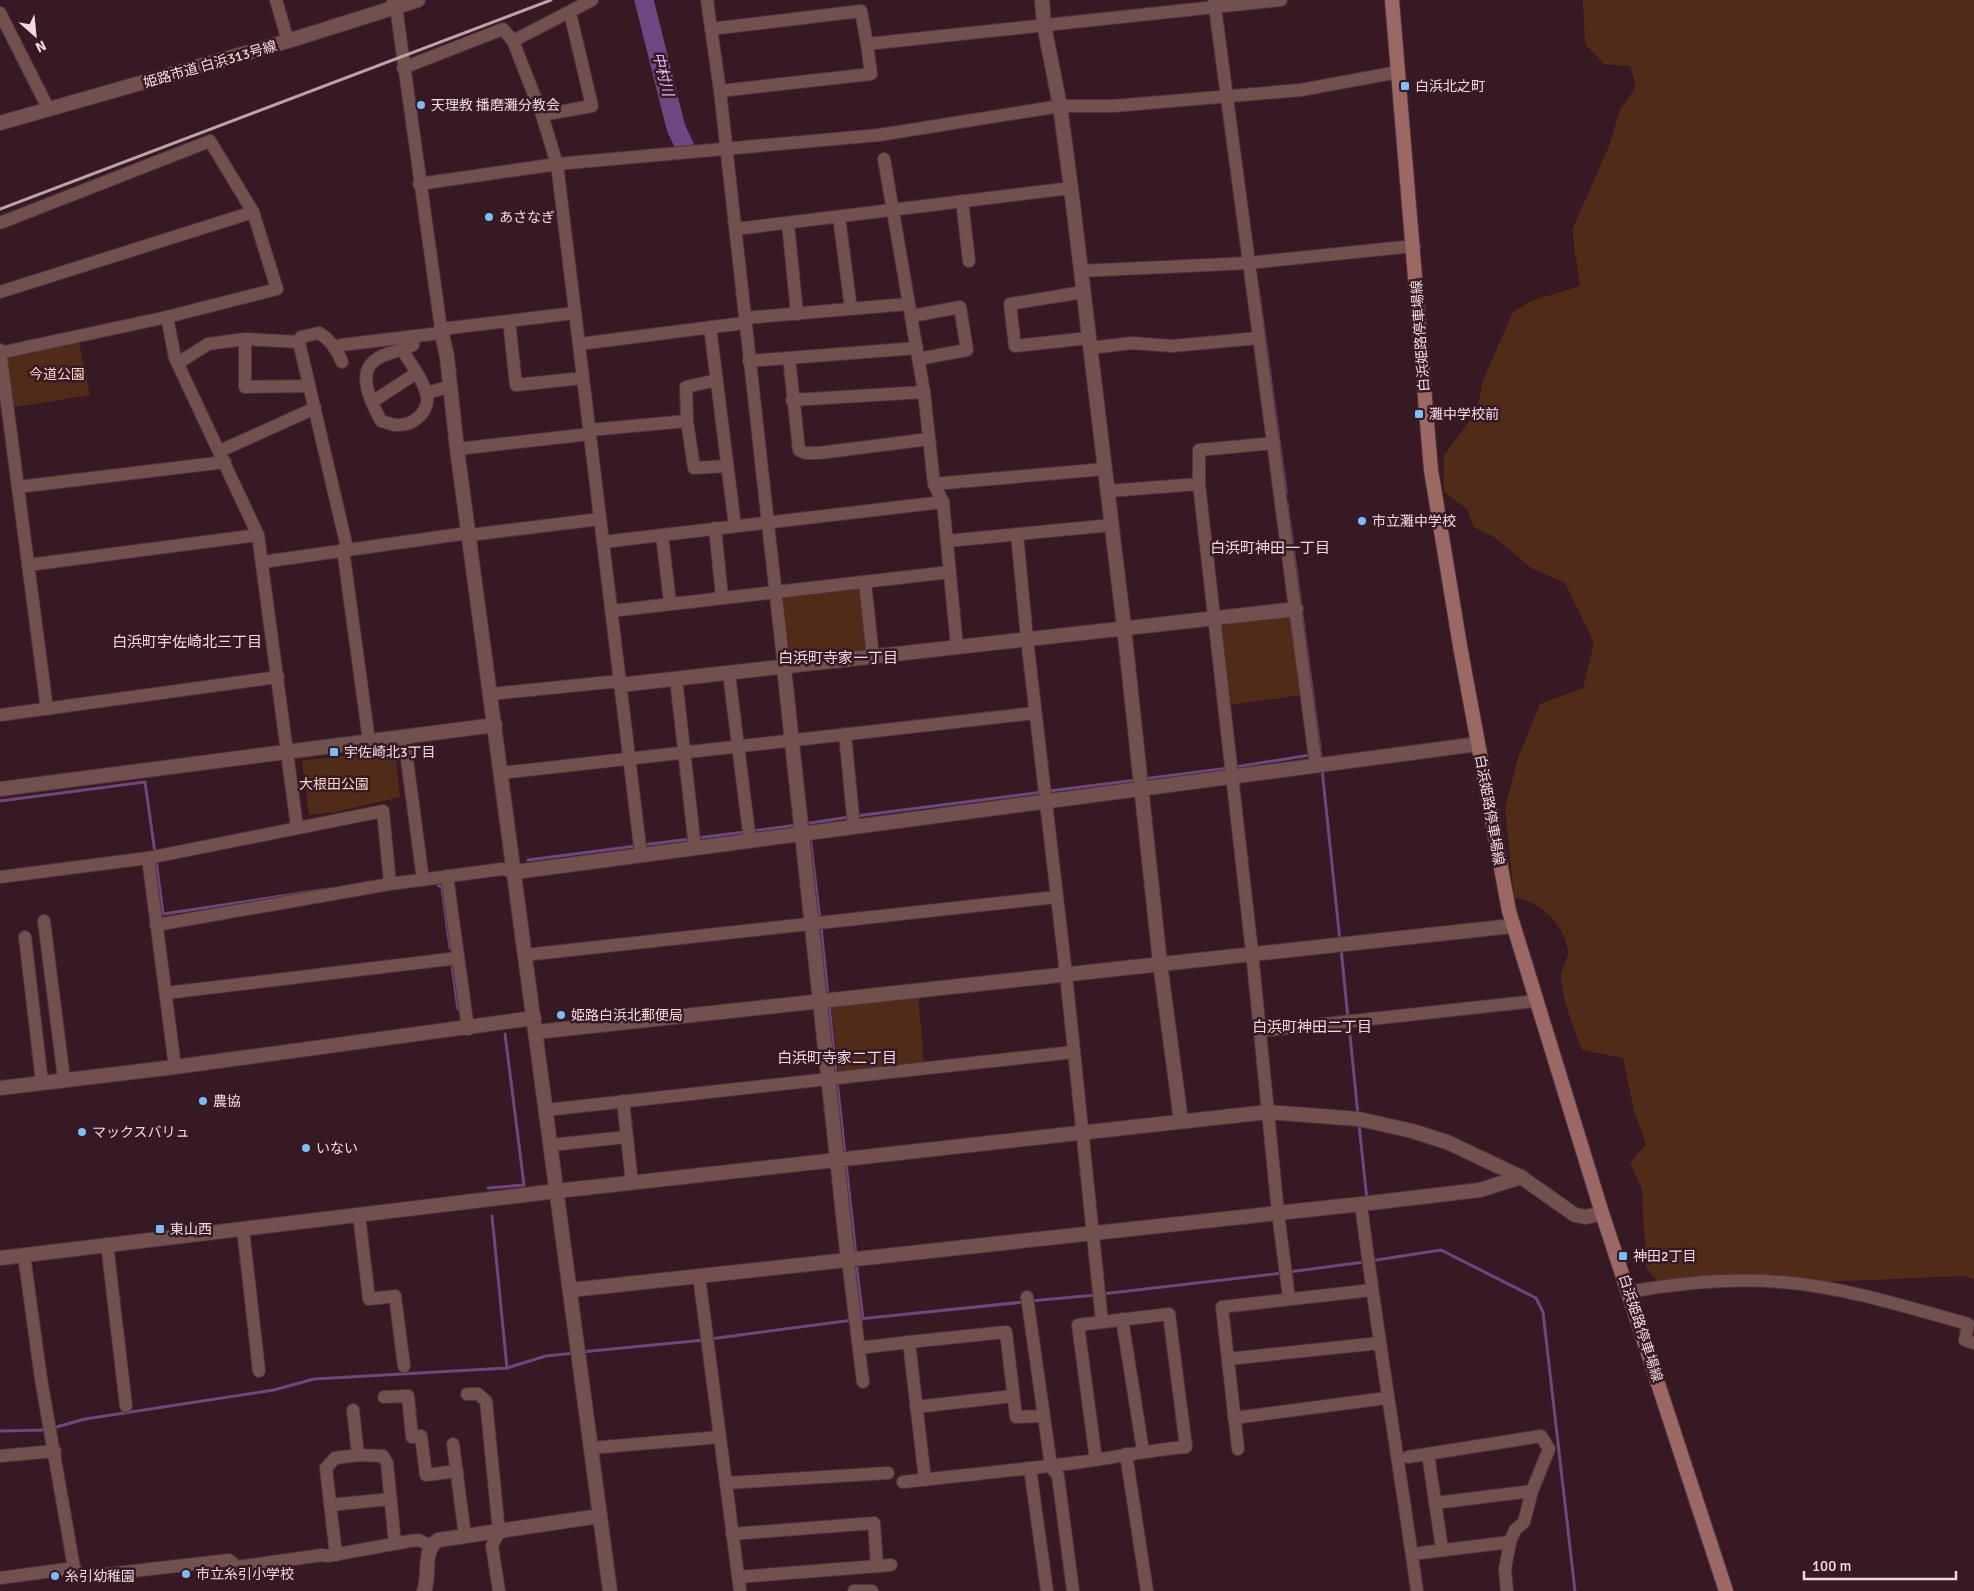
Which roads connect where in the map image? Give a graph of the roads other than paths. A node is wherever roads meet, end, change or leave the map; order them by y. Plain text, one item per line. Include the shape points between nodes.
1 (276, 0) edge
2 (418, 0) edge
3 (592, 0) edge
4 (707, 0) edge
5 (1042, 0) edge
6 (1280, 0) edge
7 (1392, 0) edge
8 (394, 4) edge
9 (1215, 4) edge
10 (570, 12) junction
11 (0, 13) edge
12 (1044, 25) junction
13 (711, 29) junction
14 (288, 41) junction
15 (513, 41) junction
16 (867, 44) junction
17 (403, 68) junction
18 (1398, 72) junction
19 (720, 91) junction
20 (1226, 96) junction
21 (1060, 106) junction
22 (49, 110) junction
23 (542, 115) junction
24 (0, 123) edge
25 (727, 149) junction
26 (884, 159) dead end
27 (557, 164) junction
28 (419, 184) junction
29 (1071, 188) junction
30 (962, 201) junction
31 (892, 210) junction
32 (253, 212) junction
33 (839, 217) junction
34 (0, 222) edge
35 (788, 223) junction
36 (736, 229) junction
37 (1414, 246) junction
38 (970, 261) dead end
39 (1253, 262) junction
40 (1080, 271) junction
41 (0, 292) edge
42 (1083, 292) junction
43 (851, 308) junction
44 (910, 310) junction
45 (575, 313) junction
46 (797, 314) junction
47 (167, 317) junction
48 (509, 321) junction
49 (744, 321) junction
50 (710, 327) junction
51 (441, 331) junction
52 (414, 336) junction
53 (1259, 338) junction
54 (246, 339) junction
55 (299, 342) junction
56 (1089, 343) junction
57 (579, 344) junction
58 (336, 349) junction
59 (0, 351) edge
60 (403, 351) junction
61 (918, 353) junction
62 (789, 358) junction
63 (749, 361) junction
64 (342, 362) dead end
65 (178, 363) junction
66 (416, 374) junction
67 (583, 378) junction
68 (717, 380) junction
69 (309, 386) junction
70 (450, 386) junction
71 (924, 392) junction
72 (426, 393) junction
73 (792, 400) junction
74 (372, 402) junction
75 (314, 408) junction
76 (687, 421) junction
77 (590, 432) junction
78 (929, 439) junction
79 (1274, 443) junction
80 (457, 449) junction
81 (222, 456) junction
82 (727, 466) junction
83 (1105, 469) junction
84 (934, 484) junction
85 (1199, 484) junction
86 (18, 486) junction
87 (1108, 491) junction
88 (943, 502) junction
89 (600, 519) junction
90 (768, 523) junction
91 (1112, 525) junction
92 (735, 526) junction
93 (714, 528) junction
94 (662, 534) junction
95 (1018, 534) junction
96 (258, 535) junction
97 (470, 535) junction
98 (947, 541) junction
99 (603, 542) junction
100 (345, 549) junction
101 (262, 562) junction
102 (28, 565) junction
103 (950, 572) junction
104 (865, 582) junction
105 (776, 592) junction
106 (722, 597) junction
107 (670, 603) junction
108 (1296, 609) junction
109 (611, 611) junction
110 (1214, 619) junction
111 (1124, 627) junction
112 (1027, 639) junction
113 (957, 647) junction
114 (873, 657) junction
115 (784, 668) junction
116 (729, 674) junction
117 (278, 677) junction
118 (676, 679) junction
119 (620, 683) junction
120 (491, 694) junction
121 (47, 709) junction
122 (1035, 713) junction
123 (0, 715) edge
124 (495, 725) junction
125 (845, 734) junction
126 (404, 737) junction
127 (369, 741) junction
128 (792, 742) junction
129 (1478, 744) junction
130 (737, 747) junction
131 (288, 752) junction
132 (684, 752) junction
133 (629, 758) junction
134 (1321, 766) junction
135 (502, 773) junction
136 (1232, 777) junction
137 (0, 789) edge
138 (1142, 789) junction
139 (1046, 803) junction
140 (854, 827) junction
141 (297, 828) junction
142 (802, 834) junction
143 (750, 841) junction
144 (695, 848) junction
145 (641, 855) junction
146 (148, 858) junction
147 (514, 872) junction
148 (447, 876) junction
149 (0, 877) edge
150 (423, 880) junction
151 (390, 884) junction
152 (1056, 897) junction
153 (44, 921) dead end
154 (818, 923) junction
155 (156, 925) junction
156 (1512, 926) junction
157 (25, 937) dead end
158 (1252, 952) junction
159 (525, 954) junction
160 (458, 958) junction
161 (1160, 963) junction
162 (1066, 974) junction
163 (166, 993) junction
164 (821, 1001) junction
165 (1536, 1001) junction
166 (535, 1025) junction
167 (468, 1029) junction
168 (1260, 1031) junction
169 (1074, 1052) junction
170 (175, 1067) junction
171 (830, 1078) junction
172 (64, 1079) junction
173 (42, 1082) junction
174 (0, 1088) edge
175 (623, 1101) junction
176 (546, 1110) junction
177 (1268, 1112) junction
178 (1181, 1121) junction
179 (1083, 1134) junction
180 (626, 1138) junction
181 (551, 1145) junction
182 (839, 1161) junction
183 (1521, 1178) junction
184 (632, 1183) junction
185 (557, 1191) junction
186 (1362, 1204) junction
187 (1278, 1213) junction
188 (1602, 1213) junction
189 (359, 1215) junction
190 (243, 1229) junction
191 (1093, 1233) junction
192 (108, 1244) junction
193 (24, 1255) junction
194 (0, 1258) edge
195 (848, 1261) junction
196 (700, 1276) junction
197 (571, 1290) junction
198 (1372, 1290) junction
199 (1629, 1292) junction
200 (1027, 1297) dead end
201 (1290, 1298) junction
202 (1122, 1319) junction
203 (1102, 1322) junction
204 (909, 1342) junction
205 (1974, 1342) edge
206 (1380, 1343) junction
207 (859, 1348) junction
208 (1228, 1359) junction
209 (404, 1366) dead end
210 (259, 1371) dead end
211 (863, 1382) dead end
212 (467, 1394) dead end
213 (1013, 1396) junction
214 (384, 1397) dead end
215 (1387, 1398) junction
216 (126, 1406) dead end
217 (916, 1407) junction
218 (353, 1410) dead end
219 (1044, 1416) junction
220 (1234, 1418) junction
221 (720, 1437) junction
222 (453, 1444) dead end
223 (591, 1448) junction
224 (1238, 1449) dead end
225 (55, 1451) junction
226 (1143, 1451) junction
227 (1126, 1454) junction
228 (1428, 1454) junction
229 (358, 1455) junction
230 (0, 1456) edge
231 (1408, 1457) dead end
232 (1096, 1460) junction
233 (1052, 1466) junction
234 (1030, 1468) junction
235 (457, 1471) junction
236 (888, 1473) dead end
237 (925, 1480) junction
238 (903, 1482) dead end
239 (726, 1483) junction
240 (1532, 1491) junction
241 (390, 1499) junction
242 (1435, 1503) junction
243 (330, 1505) junction
244 (600, 1516) junction
245 (499, 1532) junction
246 (732, 1534) junction
247 (465, 1536) junction
248 (1510, 1542) junction
249 (394, 1544) junction
250 (431, 1546) junction
251 (1442, 1550) junction
252 (1420, 1553) dead end
253 (336, 1554) junction
254 (891, 1565) dead end
255 (876, 1566) junction
256 (74, 1568) junction
257 (738, 1577) junction
258 (0, 1578) edge
259 (424, 1591) edge
260 (499, 1591) edge
261 (610, 1591) edge
262 (740, 1591) edge
263 (854, 1591) edge
264 (872, 1591) edge
265 (1046, 1591) edge
266 (1073, 1591) edge
267 (1147, 1591) edge
268 (1417, 1591) edge
269 (1507, 1591) edge
270 (1726, 1591) edge

1 - 14 street
2 - 8 street, 姫路市道 白浜313号線
3 - 10 street
4 - 13 street
5 - 12 street
6 - 9 street
7 - 18 main road, 白浜姫路停車場線
8 - 14 street, 姫路市道 白浜313号線
8 - 17 street
9 - 12 street
9 - 20 street
10 - 15 street
10 - 23 street via 592,106
11 - 22 street
12 - 16 street
12 - 21 street
13 - 16 street via 861,11
13 - 19 street
14 - 22 street, 姫路市道 白浜313号線
15 - 17 street via 503,29
15 - 23 street
16 - 19 street via 871,74
17 - 28 street
18 - 20 street via 1302,90
18 - 37 main road, 白浜姫路停車場線
19 - 25 street
20 - 21 street via 1113,106
20 - 39 street
21 - 25 street via 879,135
21 - 29 street
22 - 24 street, 姫路市道 白浜313号線
23 - 27 street
25 - 27 street
25 - 36 street
26 - 31 street
27 - 28 street
27 - 45 street
28 - 51 street
29 - 30 street
29 - 40 street
30 - 31 street
30 - 38 street
31 - 33 street
31 - 44 street
32 - 34 street via 210,141
32 - 41 street
32 - 47 street via 277,289
33 - 35 street
33 - 43 street
35 - 36 street
35 - 46 street
36 - 49 street
37 - 39 street
37 - 129 main road, 白浜姫路停車場線 via 1431,470
39 - 40 street
39 - 53 street
40 - 42 street
42 - 56 street
42 - 56 street via 1010,304 1015,346
43 - 44 street
43 - 46 street
44 - 61 street
44 - 61 street via 960,308 967,350
45 - 48 street
45 - 57 street
46 - 49 street
47 - 59 street
47 - 65 street
48 - 51 street
48 - 67 street via 516,385
49 - 50 street
49 - 63 street
50 - 57 street
50 - 68 street
51 - 52 street
51 - 70 street
52 - 58 street via 341,345
52 - 60 street via 412,345
53 - 56 street via 1172,346
53 - 79 street
54 - 55 street
54 - 65 street via 208,344
54 - 69 street via 245,387
55 - 58 street via 301,337 319,333
55 - 69 street
56 - 83 street
57 - 67 street
58 - 64 street
59 - 86 street
60 - 66 street
60 - 74 street via 373,361 366,370
61 - 62 street
61 - 71 street
62 - 63 street
62 - 73 street
63 - 90 street
65 - 81 street
66 - 72 street
66 - 74 street
67 - 77 street
68 - 76 street via 686,387
68 - 82 street
69 - 75 street
70 - 72 street
70 - 80 street
71 - 73 street
71 - 78 street
72 - 74 street via 426,407 419,418 409,424 382,421
73 - 78 street via 798,450 805,453
75 - 81 street
75 - 100 street
76 - 77 street
76 - 82 street via 694,468
77 - 80 street
77 - 89 street
78 - 84 street
79 - 85 street via 1199,450
79 - 108 street
80 - 97 street
81 - 86 street
81 - 96 street
82 - 92 street
83 - 84 street
83 - 87 street
84 - 88 street
85 - 87 street
85 - 110 street
86 - 102 street
87 - 91 street
88 - 90 street
88 - 98 street
89 - 97 street
89 - 99 street
90 - 92 street
90 - 105 street
91 - 95 street
91 - 111 street
92 - 93 street
93 - 94 street
93 - 106 street
94 - 99 street
94 - 107 street
95 - 98 street
95 - 112 street
96 - 101 street
96 - 102 street
97 - 100 street
97 - 120 street
98 - 103 street
99 - 109 street
100 - 101 street
100 - 127 street
101 - 117 street
102 - 121 street
103 - 104 street
103 - 113 street
104 - 105 street
104 - 114 street
105 - 106 street
105 - 115 street
106 - 107 street
107 - 109 street
108 - 110 street
108 - 134 street via 1314,751
109 - 119 street
110 - 111 street
110 - 136 street
111 - 112 street
111 - 138 street
112 - 113 street
112 - 122 street
113 - 114 street
114 - 115 street
115 - 116 street
115 - 128 street
116 - 118 street
116 - 130 street
117 - 121 street
117 - 131 street
118 - 119 street
118 - 132 street
119 - 120 street
119 - 133 street
120 - 124 street
121 - 123 street
122 - 125 street
122 - 139 street
124 - 126 street
124 - 135 street
125 - 128 street
125 - 140 street
126 - 127 street
126 - 150 street
127 - 131 street
128 - 130 street
128 - 142 street
129 - 134 street
129 - 156 main road, 白浜姫路停車場線
130 - 132 street
130 - 143 street
131 - 137 street
131 - 141 street
132 - 133 street
132 - 144 street
133 - 135 street
133 - 145 street
134 - 136 street
135 - 147 street
136 - 138 street
136 - 158 street
138 - 139 street
138 - 161 street
139 - 140 street
139 - 152 street
140 - 142 street
141 - 146 street
141 - 151 street via 382,811
142 - 143 street
142 - 154 street
143 - 144 street
144 - 145 street
145 - 147 street
146 - 149 street
146 - 155 street
147 - 148 street via 502,869
147 - 159 street
148 - 150 street
148 - 160 street
150 - 151 street
151 - 155 street
152 - 154 street
152 - 162 street
153 - 172 street
154 - 159 street
154 - 164 street
155 - 163 street
156 - 158 street
156 - 165 main road, 白浜姫路停車場線
157 - 173 street
158 - 161 street
158 - 168 street
159 - 166 street
160 - 163 street
160 - 167 street
161 - 162 street
161 - 178 street
162 - 164 street
162 - 169 street
163 - 170 street
164 - 166 street
164 - 171 street
165 - 168 street
165 - 188 main road, 白浜姫路停車場線
166 - 167 street
166 - 176 street
167 - 170 street
168 - 177 street
169 - 171 street
169 - 179 street
170 - 172 street
171 - 175 street
171 - 182 street
172 - 173 street
173 - 174 street
175 - 176 street
175 - 180 street
176 - 181 street
177 - 178 street
177 - 183 street via 1359,1119 1412,1131 1447,1142
177 - 187 street
178 - 179 street
179 - 182 street
179 - 191 street
180 - 181 street
180 - 184 street
181 - 185 street
182 - 184 street
182 - 195 street
183 - 186 street via 1480,1190
183 - 188 street via 1575,1215 1586,1217
184 - 185 street
185 - 189 street
185 - 197 street
186 - 187 street
186 - 198 street
187 - 191 street
187 - 201 street
188 - 199 main road, 白浜姫路停車場線
189 - 190 street
189 - 209 street via 369,1299 396,1296
190 - 192 street
190 - 210 street
191 - 195 street
191 - 203 street
192 - 193 street
192 - 216 street
193 - 194 street
193 - 225 street via 41,1379
195 - 196 street
195 - 207 street
196 - 197 street
196 - 221 street
197 - 223 street
198 - 201 street
198 - 206 street
199 - 205 street via 1679,1283 1781,1282 1860,1294 1968,1324 1965,1340
199 - 270 main road, 白浜姫路停車場線
200 - 219 street
201 - 208 street via 1222,1307
202 - 203 street
202 - 226 street
202 - 226 street via 1168,1314 1186,1447
203 - 232 street via 1078,1325
204 - 207 street
204 - 213 street via 1006,1332
204 - 217 street
206 - 208 street
206 - 215 street
207 - 211 street
208 - 220 street
212 - 245 street via 478,1394 486,1401
213 - 217 street
213 - 219 street via 1016,1417
214 - 235 street via 408,1396 412,1437 422,1436 426,1475
215 - 220 street
215 - 268 street
217 - 237 street
218 - 229 street
219 - 233 street
220 - 224 street
221 - 223 street
221 - 239 street
222 - 235 street
223 - 244 street
225 - 230 street
225 - 256 street
226 - 227 street
227 - 232 street
227 - 267 street
228 - 231 street
228 - 240 street via 1541,1436 1550,1449
228 - 242 street
229 - 241 street via 383,1456 387,1463
229 - 243 street via 335,1458 326,1468
232 - 233 street
233 - 234 street
233 - 266 street via 1058,1476
234 - 237 street
234 - 265 street
235 - 247 street
236 - 239 street
237 - 238 street
239 - 246 street
240 - 242 street
240 - 248 street via 1524,1522 1515,1530
241 - 243 street
241 - 249 street
242 - 251 street
243 - 253 street
244 - 245 street
244 - 261 street
245 - 247 street
245 - 260 street via 492,1546
246 - 255 street via 874,1524
246 - 257 street
247 - 250 street via 438,1540
248 - 251 street
248 - 269 street via 1505,1569
249 - 250 street via 419,1540
249 - 253 street
250 - 259 street
251 - 252 street
253 - 256 street via 237,1567 230,1560 81,1577
254 - 255 street
255 - 257 street
256 - 258 street
257 - 262 street
263 - 264 street

